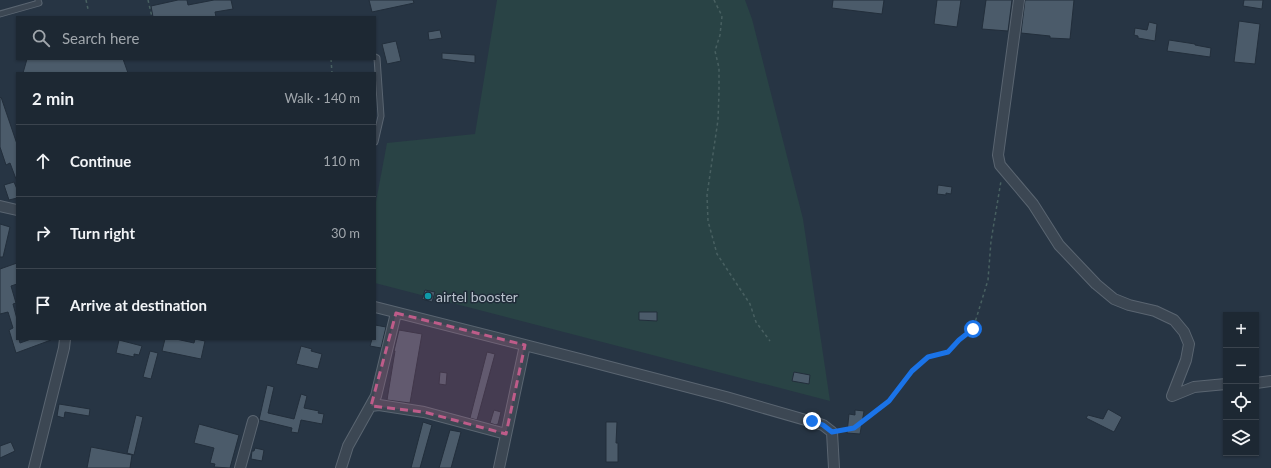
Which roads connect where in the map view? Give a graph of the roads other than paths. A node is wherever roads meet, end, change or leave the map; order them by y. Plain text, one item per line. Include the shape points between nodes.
1 (38, 0) edge
2 (1019, 0) edge
3 (0, 14) edge
4 (376, 58) edge
5 (376, 138) edge
6 (0, 206) edge
7 (16, 210) edge
8 (376, 307) edge
9 (396, 313) junction
10 (65, 340) edge
11 (525, 345) junction
12 (1271, 381) edge
13 (1259, 383) edge
14 (1223, 384) edge
15 (371, 406) junction
16 (253, 421) dead end
17 (506, 434) junction
18 (34, 468) edge
19 (240, 468) edge
20 (341, 468) edge
21 (499, 468) edge
22 (834, 468) edge

1 - 3 lane via 39,4
2 - 14 street via 998,155 1000,165 1033,204 1059,245 1096,284 1114,300 1155,311 1174,320 1184,332 1189,344 1186,360 1172,396 1194,387
4 - 5 lane via 381,116
6 - 7 street
8 - 9 street
9 - 11 street
9 - 15 street via 376,396
10 - 18 street
11 - 17 street
11 - 22 street via 823,425 832,432
12 - 13 street
15 - 17 street via 424,412
15 - 20 street via 348,446
16 - 19 street
17 - 21 street

